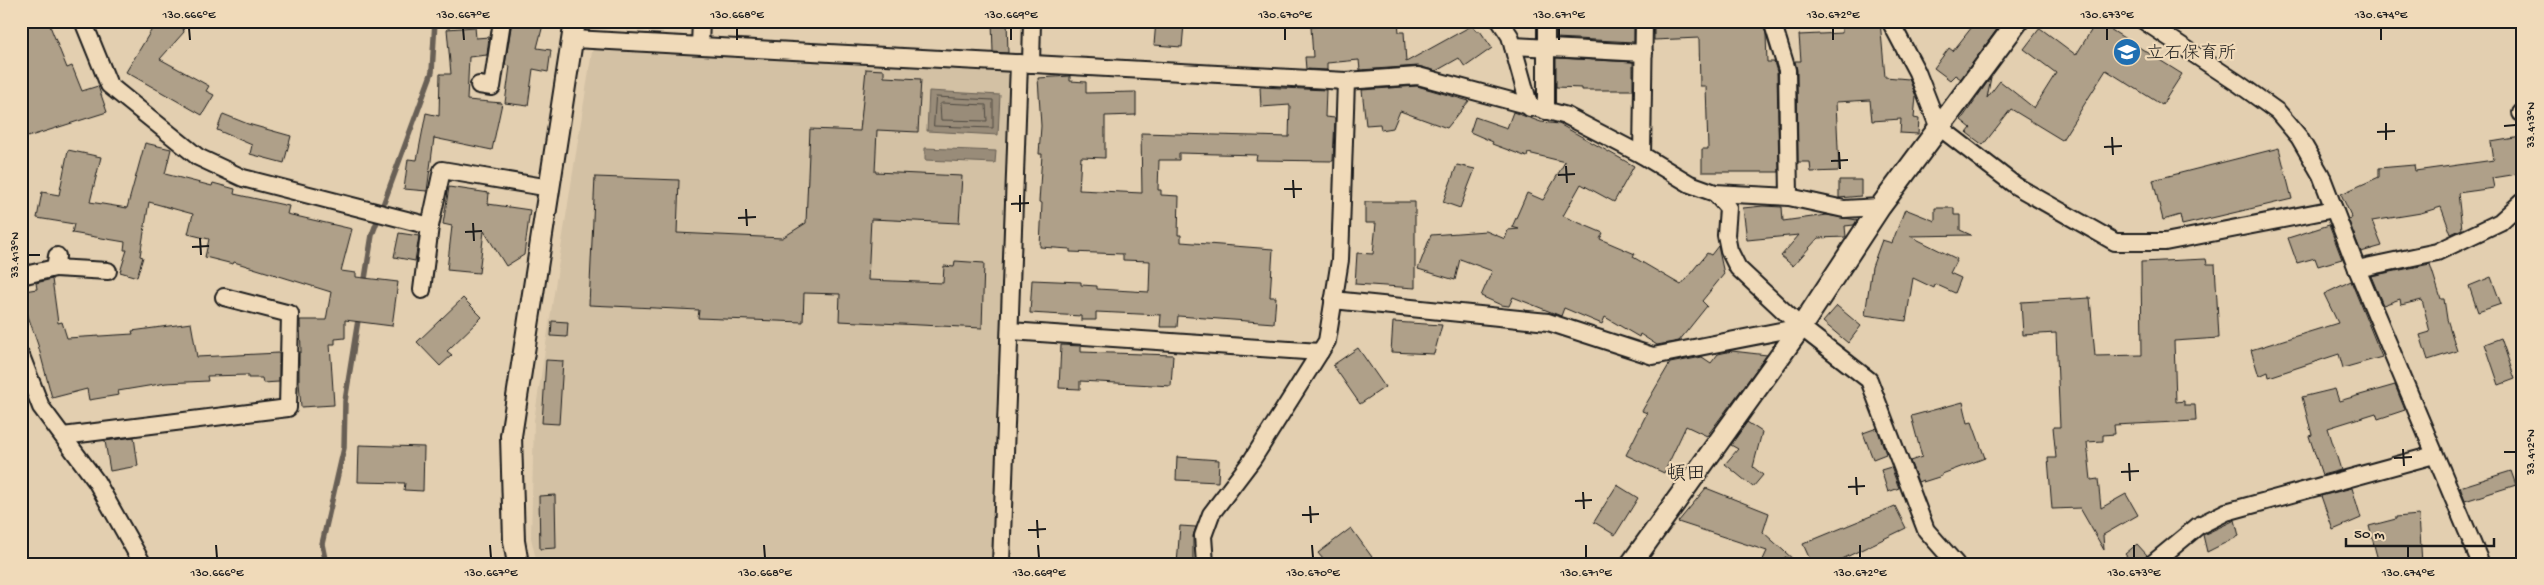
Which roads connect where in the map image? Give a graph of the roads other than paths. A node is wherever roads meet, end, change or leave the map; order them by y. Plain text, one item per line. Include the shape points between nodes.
1 (83, 21) edge
2 (502, 21) edge
3 (701, 21) edge
4 (1032, 21) edge
5 (1500, 21) edge
6 (1546, 21) edge
7 (1644, 21) edge
8 (1772, 21) edge
9 (1890, 21) edge
10 (2018, 21) edge
11 (2144, 21) edge
12 (575, 30) edge
13 (700, 45) junction
14 (1513, 46) junction
15 (1546, 48) junction
16 (1644, 53) junction
17 (1025, 63) junction
18 (1346, 81) junction
19 (478, 85) dead end
20 (1538, 110) junction
21 (1938, 126) junction
22 (1642, 155) junction
23 (550, 188) junction
24 (1715, 193) junction
25 (1790, 197) junction
26 (2523, 201) edge
27 (1880, 207) junction
28 (2334, 209) junction
29 (430, 226) junction
30 (2357, 269) junction
31 (108, 271) dead end
32 (21, 276) edge
33 (422, 290) dead end
34 (224, 297) dead end
35 (1333, 300) junction
36 (1801, 327) junction
37 (1010, 331) junction
38 (1320, 352) junction
39 (21, 356) edge
40 (63, 436) junction
41 (2434, 455) junction
42 (140, 564) edge
43 (518, 564) edge
44 (1001, 564) edge
45 (1205, 564) edge
46 (1631, 564) edge
47 (1956, 564) edge
48 (2152, 564) edge
49 (2481, 564) edge

1 - 29 street via 109,86 198,157 243,178
2 - 19 street via 492,87
3 - 13 street
4 - 17 street
5 - 14 street
6 - 15 street
7 - 16 street
8 - 25 street via 1787,70
9 - 21 street via 1917,72
10 - 21 street
11 - 28 street via 2278,112 2299,137 2321,175
12 - 13 street
12 - 23 street
13 - 17 street
14 - 15 street
14 - 20 street
15 - 16 street
15 - 20 street
16 - 22 street
17 - 18 street
17 - 37 street
18 - 20 street via 1418,76
18 - 35 street via 1340,260
20 - 22 street via 1568,116
21 - 27 street
21 - 28 street via 2016,186 2115,242 2165,242
22 - 24 street via 1690,184
23 - 29 street via 442,170
23 - 43 street via 511,436 514,541
24 - 25 street
24 - 36 street via 1728,208 1726,235 1738,268
25 - 27 street via 1844,209
26 - 30 street via 2500,222 2437,252
27 - 36 street
28 - 30 street
29 - 33 street
30 - 41 street
31 - 32 street via 56,262
34 - 40 street via 290,314 288,408
35 - 36 street via 1548,322 1653,356
35 - 38 street via 1327,341
36 - 46 street
36 - 47 street via 1869,380 1926,530
37 - 38 street
37 - 44 street
38 - 45 street via 1252,460 1210,514 1203,536
39 - 40 street via 41,407
40 - 42 street via 96,481
41 - 48 street via 2226,512 2198,526
41 - 49 street

